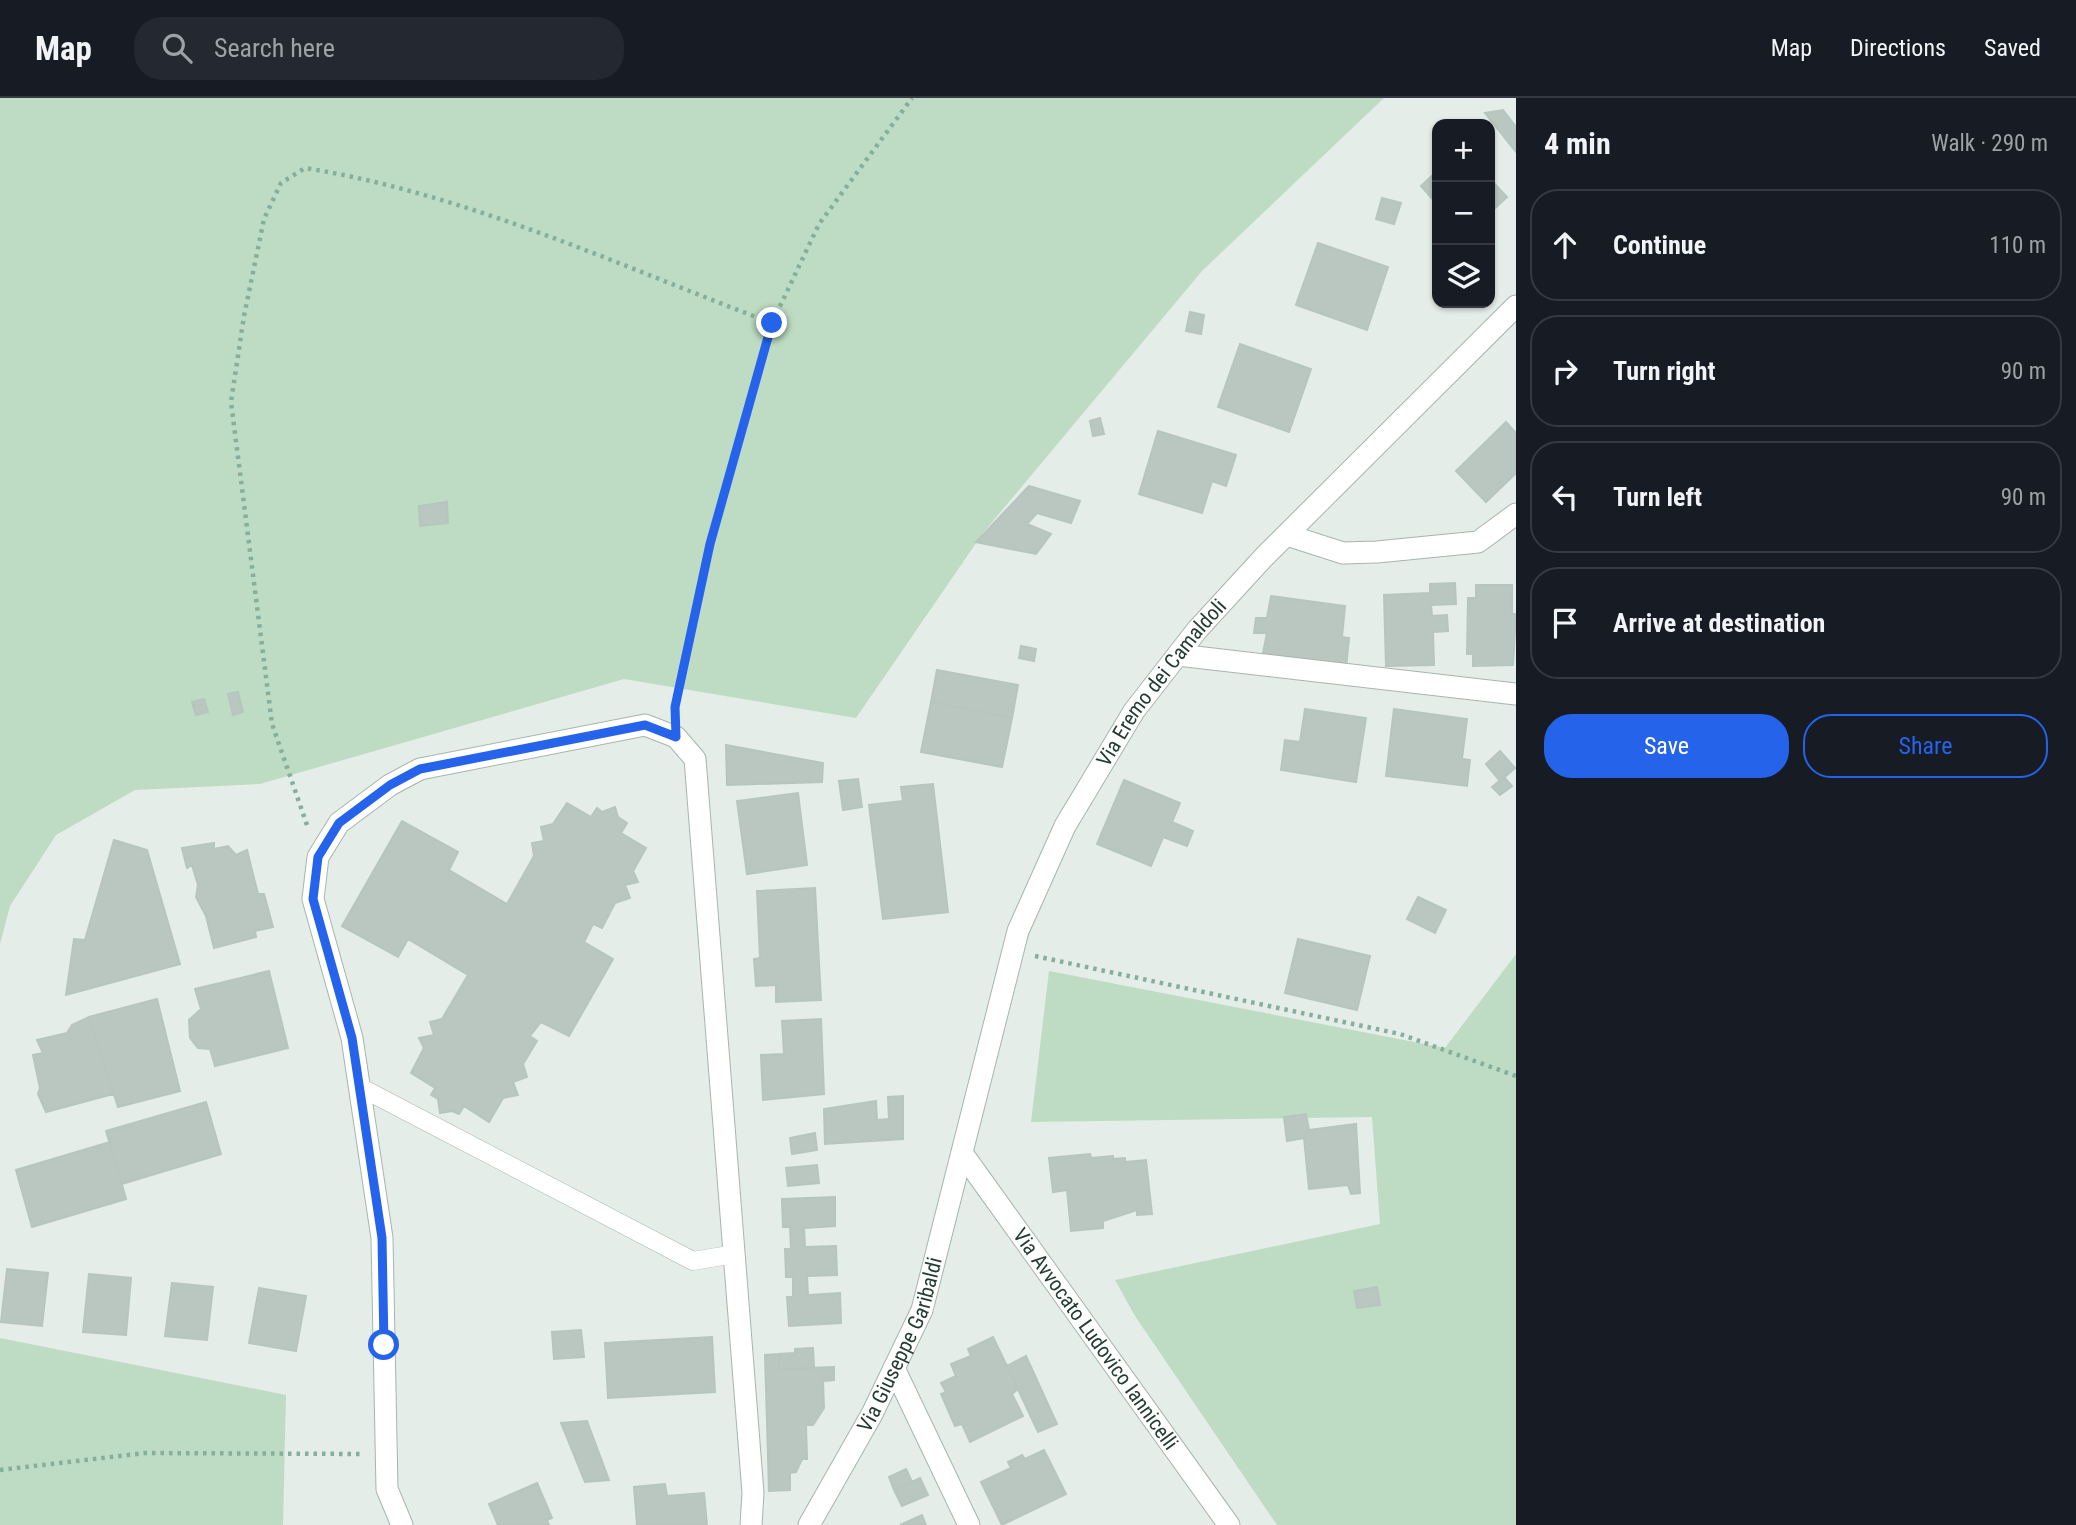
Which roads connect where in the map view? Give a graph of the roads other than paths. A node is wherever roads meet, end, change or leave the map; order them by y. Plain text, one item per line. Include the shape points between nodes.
1 (1516, 306) edge
2 (1516, 514) edge
3 (1287, 535) junction
4 (1178, 655) junction
5 (1516, 694) edge
6 (358, 1086) junction
7 (962, 1153) junction
8 (735, 1254) junction
9 (894, 1368) junction
10 (402, 1525) edge
11 (751, 1525) edge
12 (808, 1525) edge
13 (969, 1525) edge
14 (1228, 1525) edge

1 - 3 street, Via Eremo dei Camaldoli
2 - 3 street via 1478,542 1377,552 1343,553
3 - 4 street, Via Eremo dei Camaldoli
4 - 5 street
4 - 7 street, Via Eremo dei Camaldoli via 1134,710 1065,826 1018,931
6 - 8 lane via 693,1261
6 - 8 street via 352,1038 313,899 318,857 339,823 420,769 645,725 676,737 695,759
6 - 10 street via 382,1238 387,1489
7 - 9 street, Via Giuseppe Garibaldi via 922,1310
7 - 14 street, Via Avvocato Ludovico Iannicelli
8 - 11 street via 753,1493
9 - 12 street, Via Giuseppe Garibaldi
9 - 13 street

